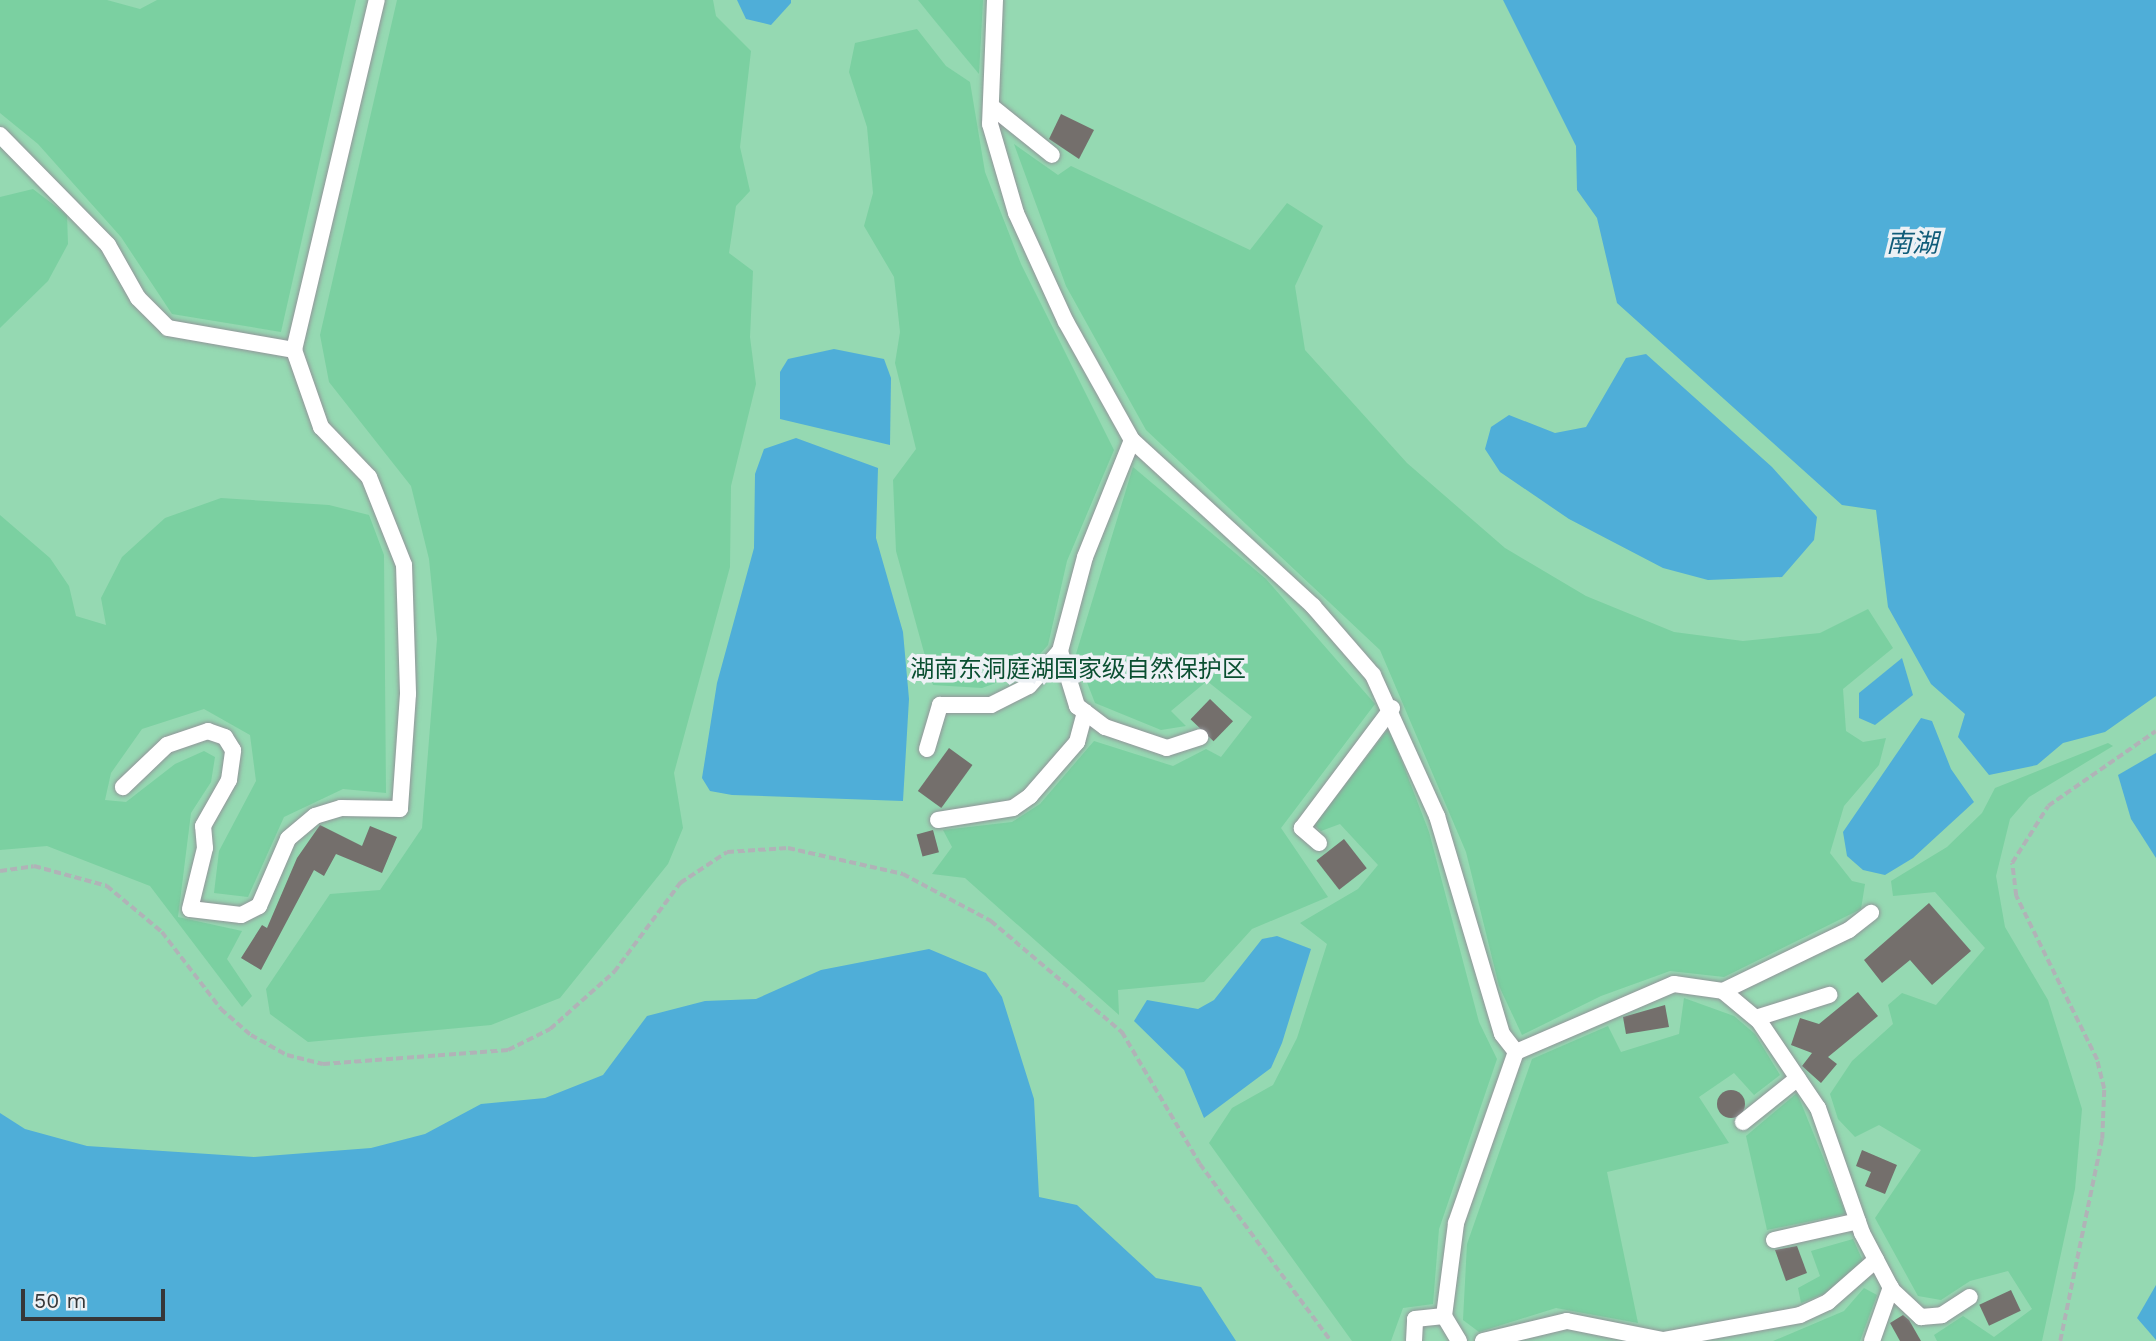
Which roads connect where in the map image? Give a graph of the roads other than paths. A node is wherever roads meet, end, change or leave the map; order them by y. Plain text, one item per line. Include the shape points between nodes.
1 (377, 0) edge
2 (996, 0) edge
3 (991, 106) junction
4 (0, 135) edge
5 (1052, 155) dead end
6 (294, 350) junction
7 (1132, 440) junction
8 (1060, 650) junction
9 (1392, 708) junction
10 (1085, 712) junction
11 (1200, 737) dead end
12 (927, 749) dead end
13 (123, 787) dead end
14 (938, 820) dead end
15 (1319, 842) dead end
16 (1871, 913) dead end
17 (1723, 990) junction
18 (1829, 995) dead end
19 (1755, 1018) junction
20 (1516, 1052) junction
21 (1798, 1077) junction
22 (1743, 1122) dead end
23 (1858, 1221) junction
24 (1774, 1240) dead end
25 (1876, 1260) junction
26 (1891, 1287) junction
27 (1970, 1297) dead end
28 (1444, 1316) junction
29 (1414, 1341) edge
30 (1459, 1341) edge
31 (1483, 1341) edge
32 (1872, 1341) edge

1 - 6 street
2 - 3 street
3 - 5 street
3 - 7 street via 1016,213
4 - 6 street via 108,245 138,298 167,328
6 - 13 street via 321,427 369,477 404,565 408,694 400,809 341,808 315,816 288,839 258,906 241,915 190,909 205,848 203,827 229,780 233,750 225,737 208,731 167,745
7 - 8 street via 1085,557
7 - 9 street via 1313,606 1373,675
8 - 10 street via 1067,686
8 - 12 street via 1029,686 991,705 940,705
9 - 15 street via 1302,828
9 - 20 street via 1437,816 1502,1034
10 - 11 street via 1135,741 1179,748
10 - 14 street via 1077,742 1031,796 1013,808
16 - 17 street via 1849,930
17 - 19 street
17 - 20 street via 1674,985
18 - 19 street
19 - 21 street
20 - 28 street via 1456,1223
21 - 22 street
21 - 23 street via 1818,1108
23 - 24 street
23 - 25 street
25 - 26 street
25 - 31 street via 1828,1301 1800,1315 1663,1340 1567,1321
26 - 27 street via 1921,1317 1942,1315
26 - 32 street
28 - 29 street via 1415,1319
28 - 30 street

